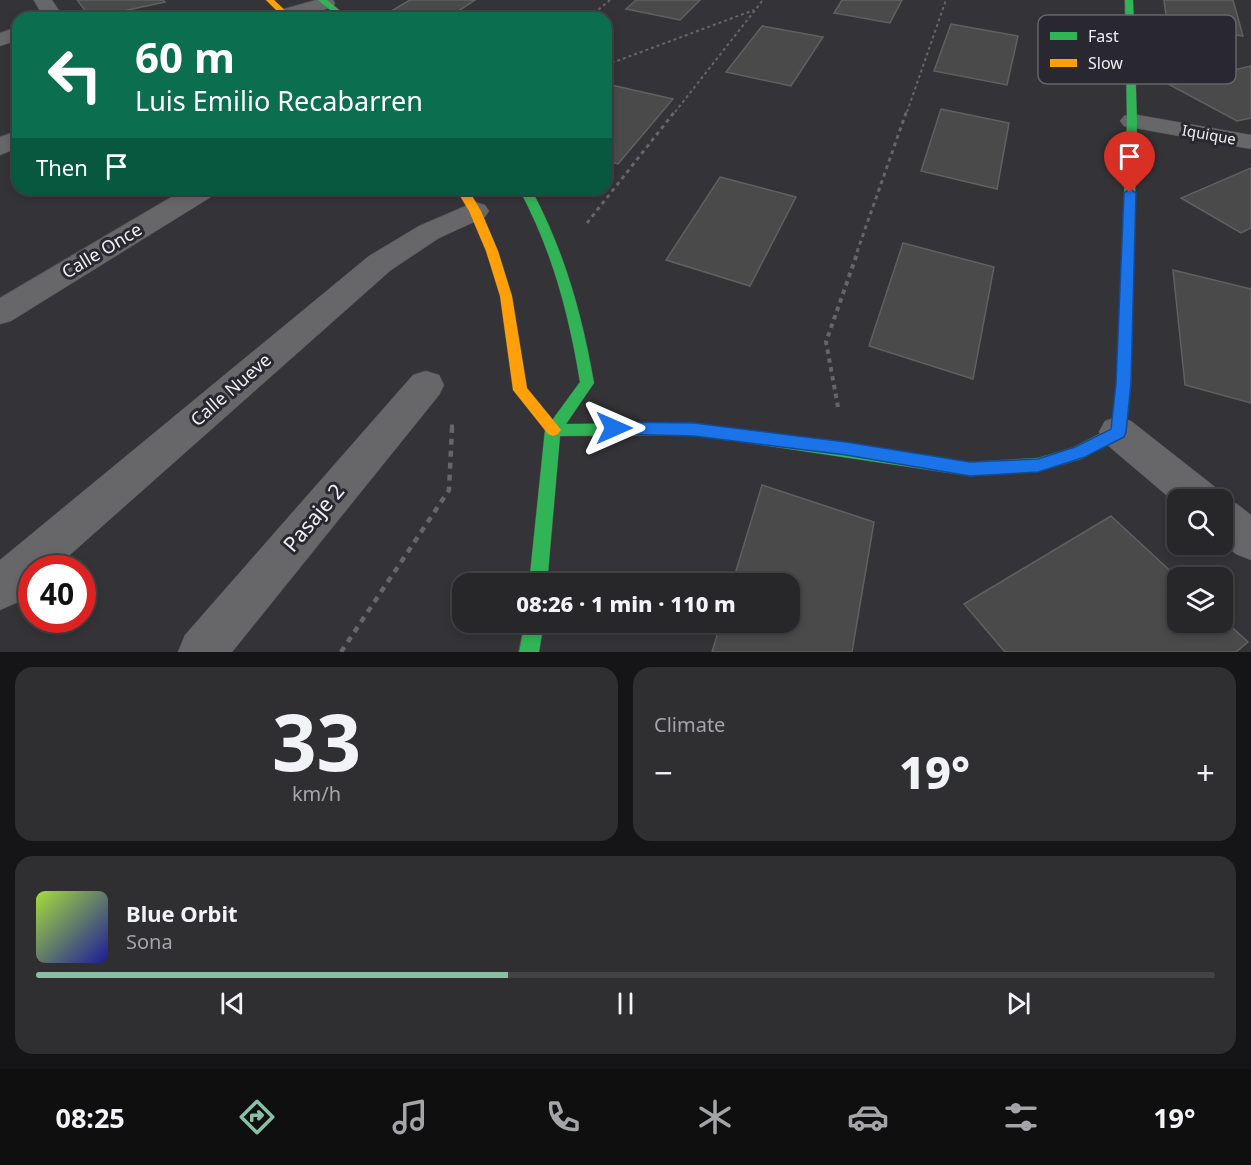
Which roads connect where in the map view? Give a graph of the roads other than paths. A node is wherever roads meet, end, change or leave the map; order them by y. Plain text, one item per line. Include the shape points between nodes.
1 (1130, 0) edge
2 (324, 1) edge
3 (279, 12) edge
4 (338, 12) edge
5 (1130, 15) edge
6 (1131, 84) edge
7 (1132, 121) junction
8 (1251, 142) edge
9 (194, 195) edge
10 (528, 195) edge
11 (469, 200) edge
12 (0, 313) edge
13 (426, 385) dead end
14 (553, 430) junction
15 (1118, 432) junction
16 (1188, 489) edge
17 (1233, 526) edge
18 (1251, 540) edge
19 (539, 573) edge
20 (0, 588) edge
21 (533, 633) edge
22 (202, 652) edge
23 (529, 652) edge

1 - 5 street
2 - 3 street
2 - 4 street
6 - 7 street
7 - 8 street, Iquique
7 - 15 street via 1124,383
9 - 12 street, Calle Once
10 - 14 street via 557,252 573,304 587,383
11 - 14 street via 492,251 506,296 520,390
11 - 20 street, Calle Nueve via 429,232 380,262
13 - 22 street, Pasaje 2
14 - 15 street via 694,429 970,469 1038,465 1080,452
14 - 19 street
15 - 16 street
17 - 18 street
21 - 23 street

